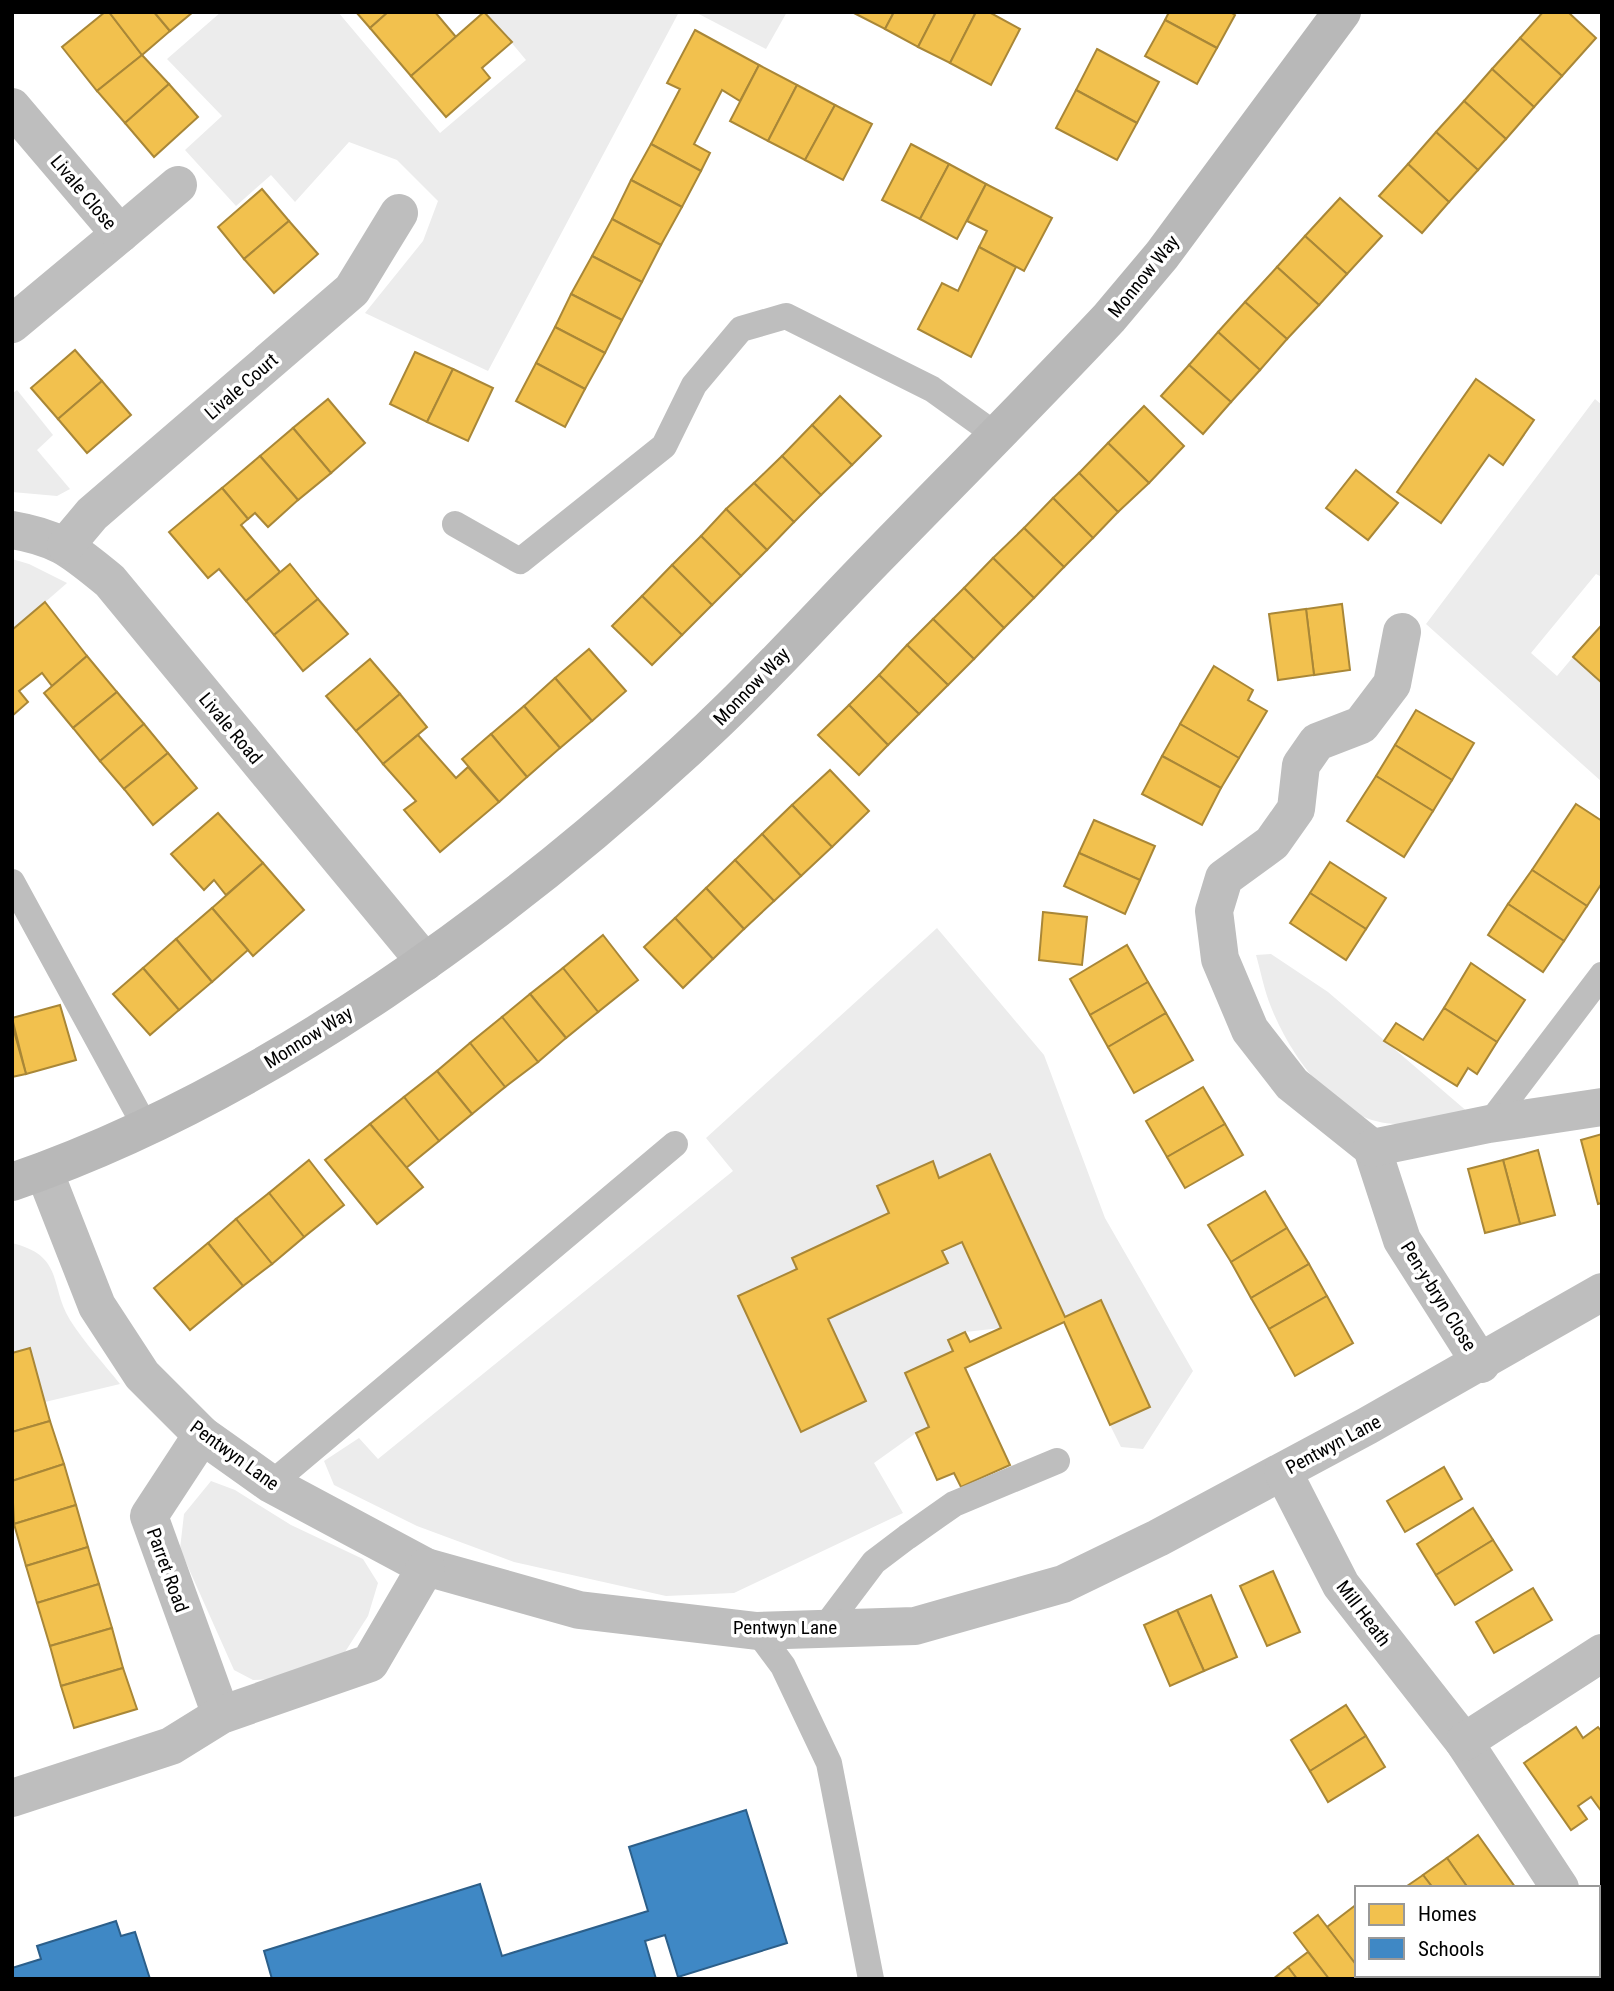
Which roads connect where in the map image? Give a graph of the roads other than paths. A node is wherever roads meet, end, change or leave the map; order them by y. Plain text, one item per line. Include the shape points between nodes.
1 (1342, 12) edge
2 (12, 107) edge
3 (178, 185) dead end
4 (399, 213) dead end
5 (120, 234) junction
6 (12, 324) edge
7 (996, 435) junction
8 (455, 524) dead end
9 (12, 530) edge
10 (66, 545) junction
11 (1402, 632) dead end
12 (12, 881) edge
13 (425, 962) junction
14 (1602, 975) edge
15 (1602, 1107) edge
16 (1489, 1124) junction
17 (145, 1126) junction
18 (675, 1144) dead end
19 (1372, 1148) junction
20 (28, 1176) edge
21 (1602, 1292) edge
22 (1481, 1364) junction
23 (202, 1435) junction
24 (1058, 1461) dead end
25 (1283, 1472) junction
26 (271, 1484) junction
27 (426, 1567) junction
28 (825, 1627) junction
29 (757, 1631) junction
30 (1602, 1653) edge
31 (221, 1715) junction
32 (1464, 1742) junction
33 (12, 1798) edge
34 (1559, 1886) edge
35 (871, 1979) edge

1 - 7 street, Monnow Way via 1161,255 1109,318
2 - 5 street, Livale Close
3 - 5 street
4 - 10 street, Livale Court via 352,290 92,514
5 - 6 street, Livale Close
7 - 8 lane via 932,389 786,316 741,329 694,385 664,446 520,561
7 - 13 street, Monnow Way via 709,729 569,852
9 - 10 street, Livale Road
10 - 13 street, Livale Road via 110,581
11 - 19 street via 1392,684 1361,725 1317,742 1301,765 1296,809 1272,843 1224,878 1214,911 1220,959 1250,1030 1292,1084
12 - 17 lane
13 - 17 street, Monnow Way via 270,1063
14 - 16 lane
15 - 16 street
16 - 19 street
17 - 20 street, Monnow Way
18 - 26 lane
19 - 22 street, Pen-y-bryn Close via 1402,1240
20 - 23 street, Pentwyn Lane via 97,1306 142,1375
21 - 22 street, Pentwyn Lane
22 - 25 street, Pentwyn Lane
23 - 26 street, Pentwyn Lane
23 - 31 street, Parret Road via 149,1516
24 - 28 lane via 954,1504 874,1562
25 - 28 street, Pentwyn Lane via 1063,1584 915,1626
25 - 32 street, Mill Heath via 1340,1586
26 - 27 street, Pentwyn Lane
27 - 29 street, Pentwyn Lane via 579,1610
27 - 31 street via 370,1663
28 - 29 street, Pentwyn Lane
29 - 35 lane via 783,1666 829,1763
30 - 32 street
31 - 33 street via 171,1746
32 - 34 street, Mill Heath

